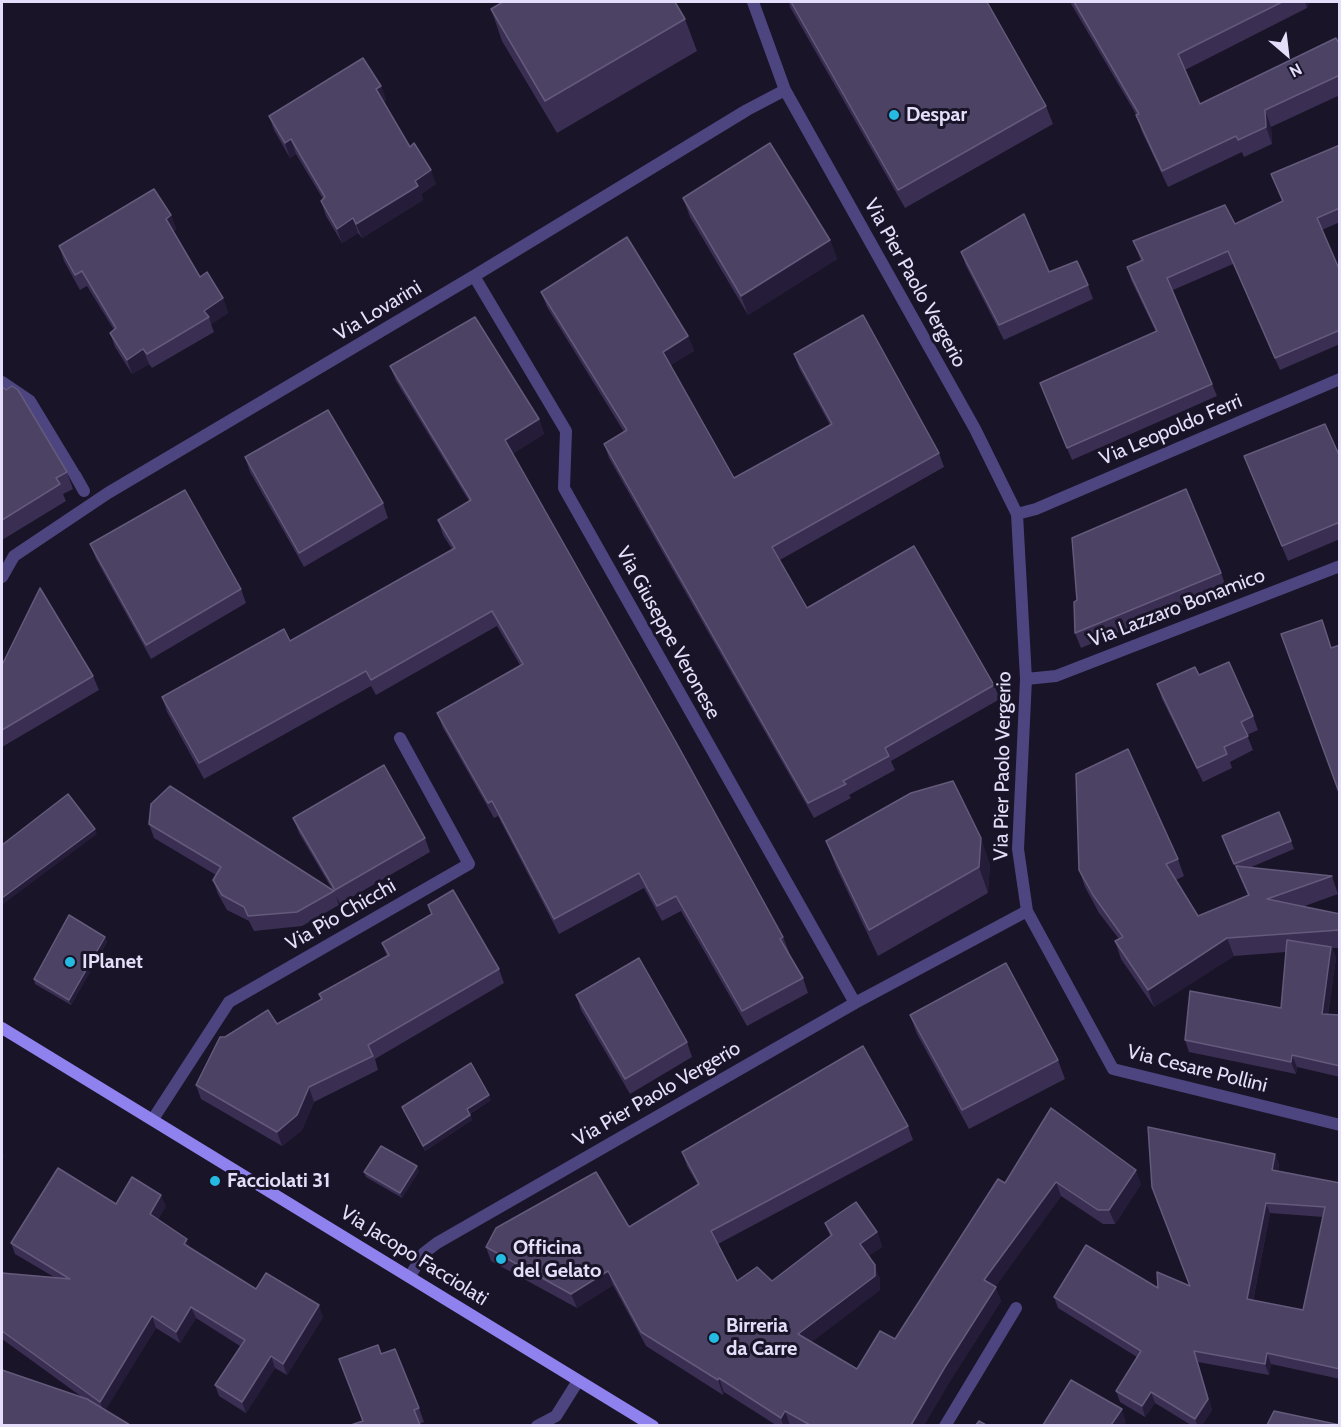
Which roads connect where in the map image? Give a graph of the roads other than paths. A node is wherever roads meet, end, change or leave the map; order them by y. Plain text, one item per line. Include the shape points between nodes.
1 (753, 2) edge
2 (786, 90) junction
3 (474, 276) junction
4 (1340, 379) edge
5 (2, 382) edge
6 (87, 496) junction
7 (1017, 514) junction
8 (1340, 566) edge
9 (2, 577) edge
10 (1026, 679) junction
11 (400, 738) dead end
12 (1027, 911) junction
13 (855, 1003) junction
14 (2, 1028) edge
15 (153, 1119) junction
16 (1340, 1125) edge
17 (410, 1276) junction
18 (1016, 1308) dead end
19 (578, 1381) junction
20 (537, 1425) edge
21 (653, 1425) edge
22 (945, 1425) edge

1 - 2 street, Via Pier Paolo Vergerio
2 - 3 street, Via Lovarini
2 - 7 street, Via Pier Paolo Vergerio via 975,429
3 - 6 street, Via Lovarini
3 - 13 street, Via Giuseppe Veronese via 566,430 564,488
4 - 7 street, Via Leopoldo Ferri
5 - 6 street via 30,401
6 - 9 street, Via Lovarini via 14,556
7 - 10 street, Via Pier Paolo Vergerio
8 - 10 street, Via Lazzaro Bonamico via 1056,676
10 - 12 street, Via Pier Paolo Vergerio via 1018,849
11 - 15 street, Via Pio Chicchi via 469,864 229,1002
12 - 13 street, Via Pier Paolo Vergerio
12 - 16 street, Via Cesare Pollini via 1113,1069
13 - 17 street, Via Pier Paolo Vergerio via 437,1243 424,1253
14 - 15 main road, Via Jacopo Facciolati
15 - 17 main road, Via Jacopo Facciolati
17 - 19 main road, Via Jacopo Facciolati
18 - 22 street
19 - 20 street via 556,1416
19 - 21 main road, Via Jacopo Facciolati

